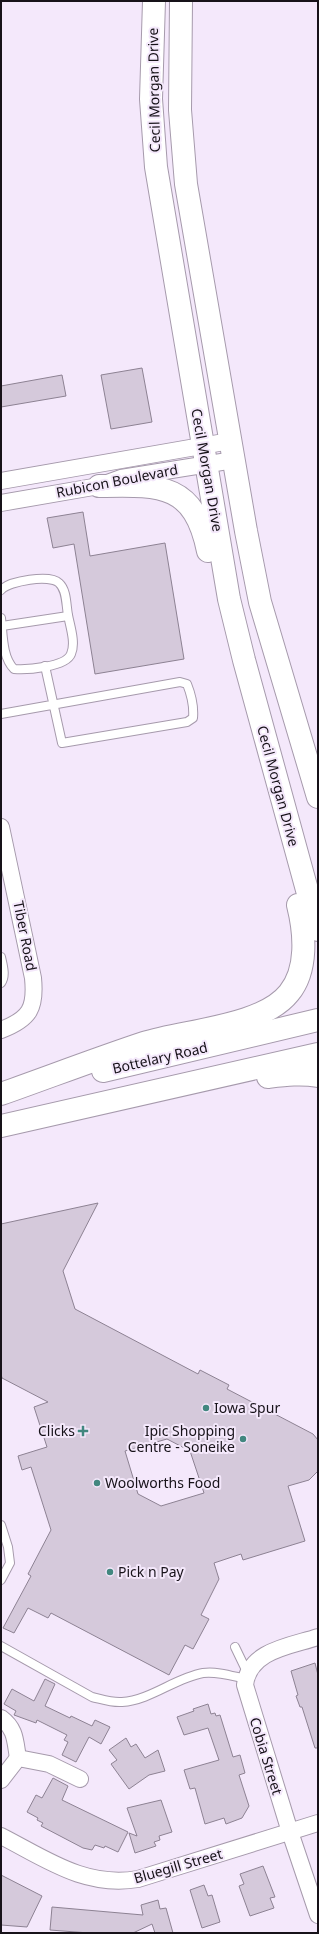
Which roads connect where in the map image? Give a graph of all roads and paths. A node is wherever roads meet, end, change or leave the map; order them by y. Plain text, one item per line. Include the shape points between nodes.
1 (154, 1) edge
2 (181, 1) edge
3 (232, 450) junction
4 (204, 455) junction
5 (1, 481) edge
6 (99, 486) junction
7 (1, 503) edge
8 (1, 590) edge
9 (68, 616) junction
10 (2, 622) edge
11 (236, 629) junction
12 (45, 666) junction
13 (256, 702) junction
14 (54, 705) junction
15 (1, 714) edge
16 (318, 797) edge
17 (1, 827) edge
18 (7, 876) edge
19 (318, 930) edge
20 (1, 958) edge
21 (1, 983) edge
22 (318, 1020) edge
23 (1, 1030) edge
24 (318, 1054) edge
25 (318, 1076) edge
26 (146, 1093) junction
27 (1, 1094) edge
28 (1, 1126) edge
29 (1, 1525) edge
30 (1, 1580) edge
31 (318, 1637) edge
32 (1, 1646) edge
33 (235, 1647) dead end
34 (247, 1677) junction
35 (1, 1718) edge
36 (18, 1758) junction
37 (80, 1779) dead end
38 (1, 1780) edge
39 (318, 1823) edge
40 (290, 1832) junction
41 (1, 1836) edge
42 (318, 1915) edge

1 - 4 street, Cecil Morgan Drive via 152,99 156,167
2 - 3 street, Cecil Morgan Drive via 180,103 186,184
3 - 4 street, Rubicon Boulevard
3 - 16 street, Cecil Morgan Drive via 260,602
4 - 5 street, Rubicon Boulevard
4 - 6 street, Rubicon Boulevard
4 - 11 street, Cecil Morgan Drive
6 - 7 street, Rubicon Boulevard
6 - 11 street via 156,487 182,497 204,530 214,579
8 - 9 lane via 5,586 27,580 51,579 59,582 64,590
9 - 10 lane
9 - 12 lane via 72,654 59,665
10 - 12 lane via 10,665 14,669
11 - 13 street, Cecil Morgan Drive
12 - 14 lane
13 - 19 street, Cecil Morgan Drive
13 - 27 street via 262,751 304,932 302,960 290,993 259,1015 146,1043
14 - 14 lane via 180,682 187,684 194,711 193,718 187,722 62,744
14 - 15 lane
17 - 18 street, Tiber Road
18 - 23 street, Tiber Road via 33,978 35,996 25,1017
20 - 21 lane
22 - 27 street, Bottelary Road
24 - 26 street
25 - 26 street via 287,1074 206,1087
26 - 28 street
29 - 30 lane via 10,1562
31 - 34 street via 261,1656
32 - 34 lane via 92,1697 122,1702 203,1674
33 - 34 lane
34 - 40 street, Cobia Street via 245,1684
35 - 36 street via 13,1730
36 - 37 street via 49,1764
36 - 38 street
39 - 40 street, Bluegill Street
40 - 41 street, Bluegill Street via 138,1879 116,1881 77,1874
40 - 42 street, Cobia Street

